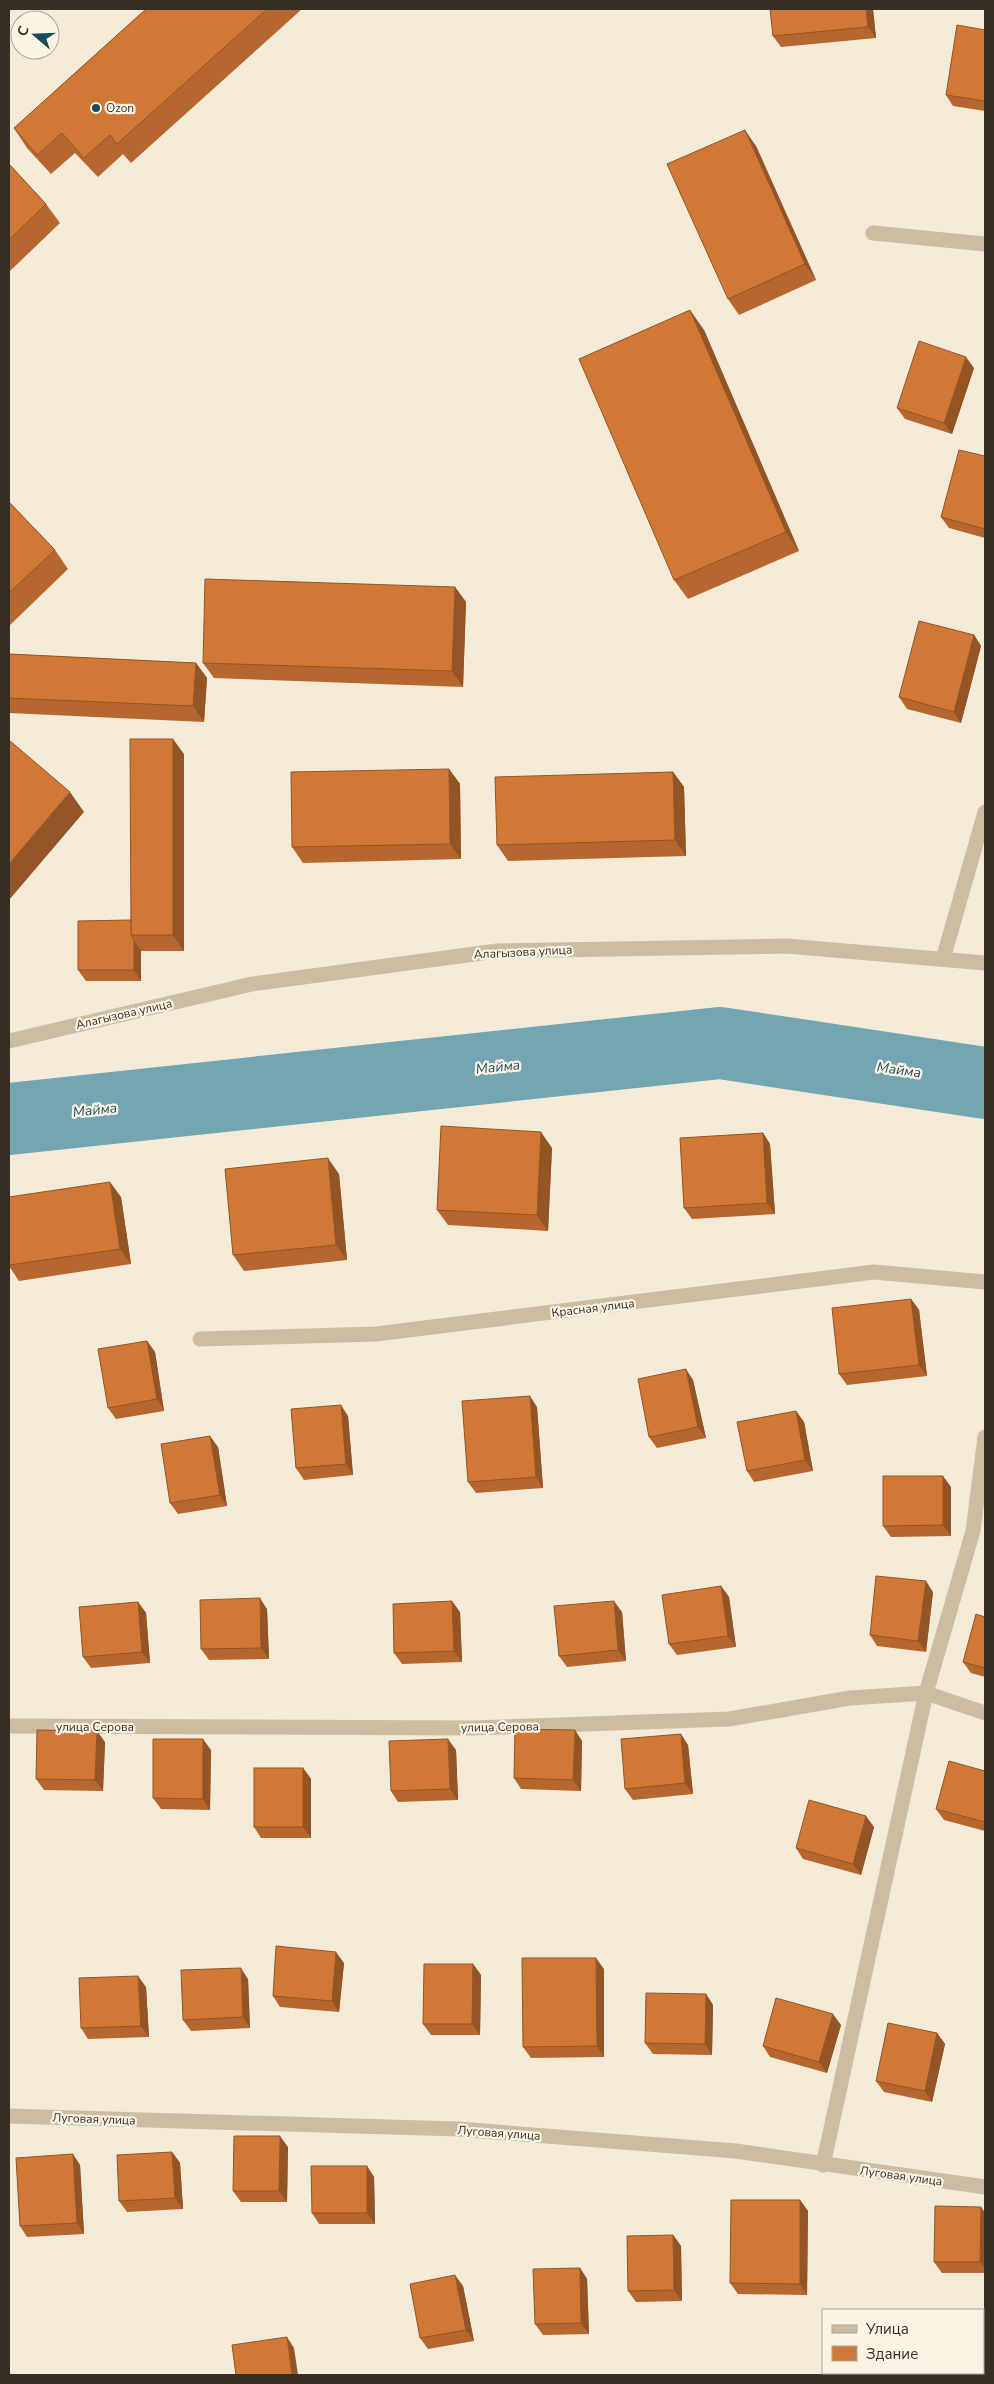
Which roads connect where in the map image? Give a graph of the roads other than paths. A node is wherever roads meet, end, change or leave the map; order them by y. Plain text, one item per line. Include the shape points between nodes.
1 (874, 233) dead end
2 (985, 244) edge
3 (985, 812) edge
4 (943, 958) junction
5 (985, 963) edge
6 (9, 1041) edge
7 (985, 1282) edge
8 (200, 1339) dead end
9 (985, 1437) edge
10 (926, 1693) junction
11 (985, 1713) edge
12 (9, 1726) edge
13 (9, 2116) edge
14 (823, 2164) junction
15 (985, 2187) edge

1 - 2 street
3 - 4 street
4 - 5 street, Алагызова улица
4 - 6 street, Алагызова улица via 787,946 497,951 252,984
7 - 8 street, Красная улица via 874,1272 376,1334
9 - 10 street via 973,1531
10 - 11 street, улица Серова
10 - 12 street, улица Серова via 850,1698 729,1720 472,1728
10 - 14 street
13 - 14 street, Луговая улица via 458,2129 736,2151
14 - 15 street, Луговая улица

